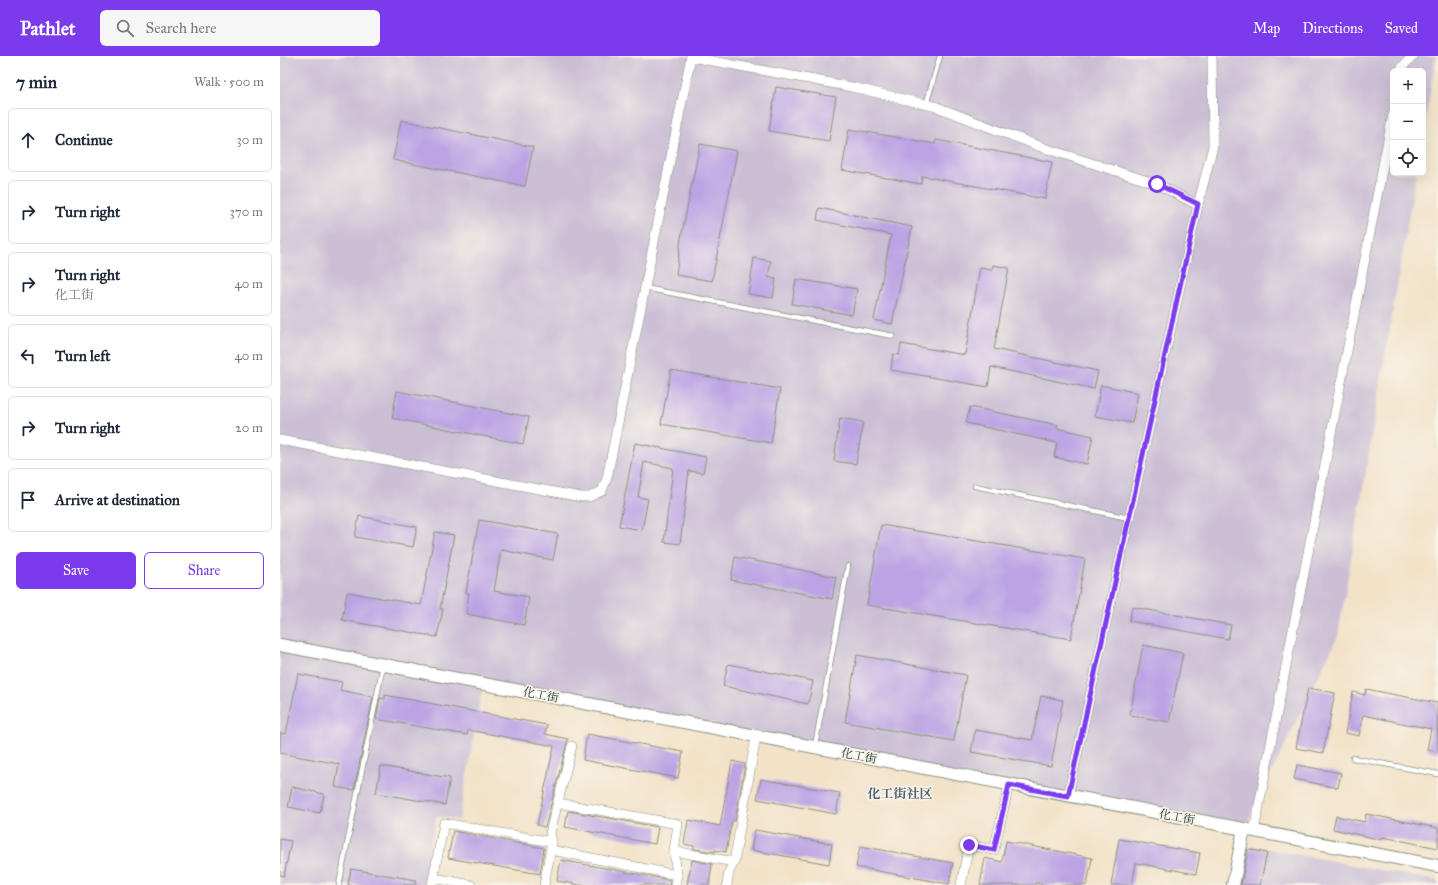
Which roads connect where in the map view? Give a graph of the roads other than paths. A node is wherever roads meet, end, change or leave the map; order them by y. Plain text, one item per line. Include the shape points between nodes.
1 (691, 56) edge
2 (940, 56) edge
3 (1212, 56) edge
4 (1413, 56) edge
5 (1402, 68) edge
6 (926, 105) junction
7 (1390, 129) edge
8 (1198, 204) junction
9 (645, 288) junction
10 (893, 336) dead end
11 (280, 440) edge
12 (975, 486) dead end
13 (1129, 518) junction
14 (848, 566) dead end
15 (280, 645) edge
16 (383, 665) junction
17 (756, 737) junction
18 (572, 746) dead end
19 (815, 748) junction
20 (1353, 758) dead end
21 (1438, 774) edge
22 (1009, 785) junction
23 (1068, 796) junction
24 (558, 803) junction
25 (1249, 830) junction
26 (552, 846) junction
27 (674, 851) junction
28 (734, 862) junction
29 (1438, 866) edge
30 (677, 875) junction
31 (433, 882) edge
32 (340, 885) edge
33 (471, 885) edge
34 (544, 885) edge
35 (675, 885) edge
36 (727, 885) edge
37 (961, 885) edge
38 (1233, 885) edge

1 - 6 street via 852,87
1 - 9 street
2 - 6 lane
3 - 8 street via 1213,146
4 - 5 street
6 - 8 street via 1044,148 1157,184
7 - 25 street
8 - 13 street
9 - 10 lane
9 - 11 street via 606,485 596,495 581,497
12 - 13 lane
13 - 23 street
14 - 19 lane
15 - 16 street, 化工街
16 - 17 street, 化工街
16 - 32 lane
17 - 19 street, 化工街
17 - 28 street
18 - 24 street
19 - 22 street, 化工街
20 - 21 lane
22 - 23 street, 化工街
22 - 37 street via 994,850 969,845
23 - 25 street, 化工街
24 - 26 street via 550,833
24 - 27 street via 678,824
25 - 29 street, 化工街
25 - 38 street
26 - 30 street
26 - 31 street via 444,823
26 - 34 street
27 - 28 street
27 - 30 street
28 - 36 street
30 - 35 street
31 - 33 street

